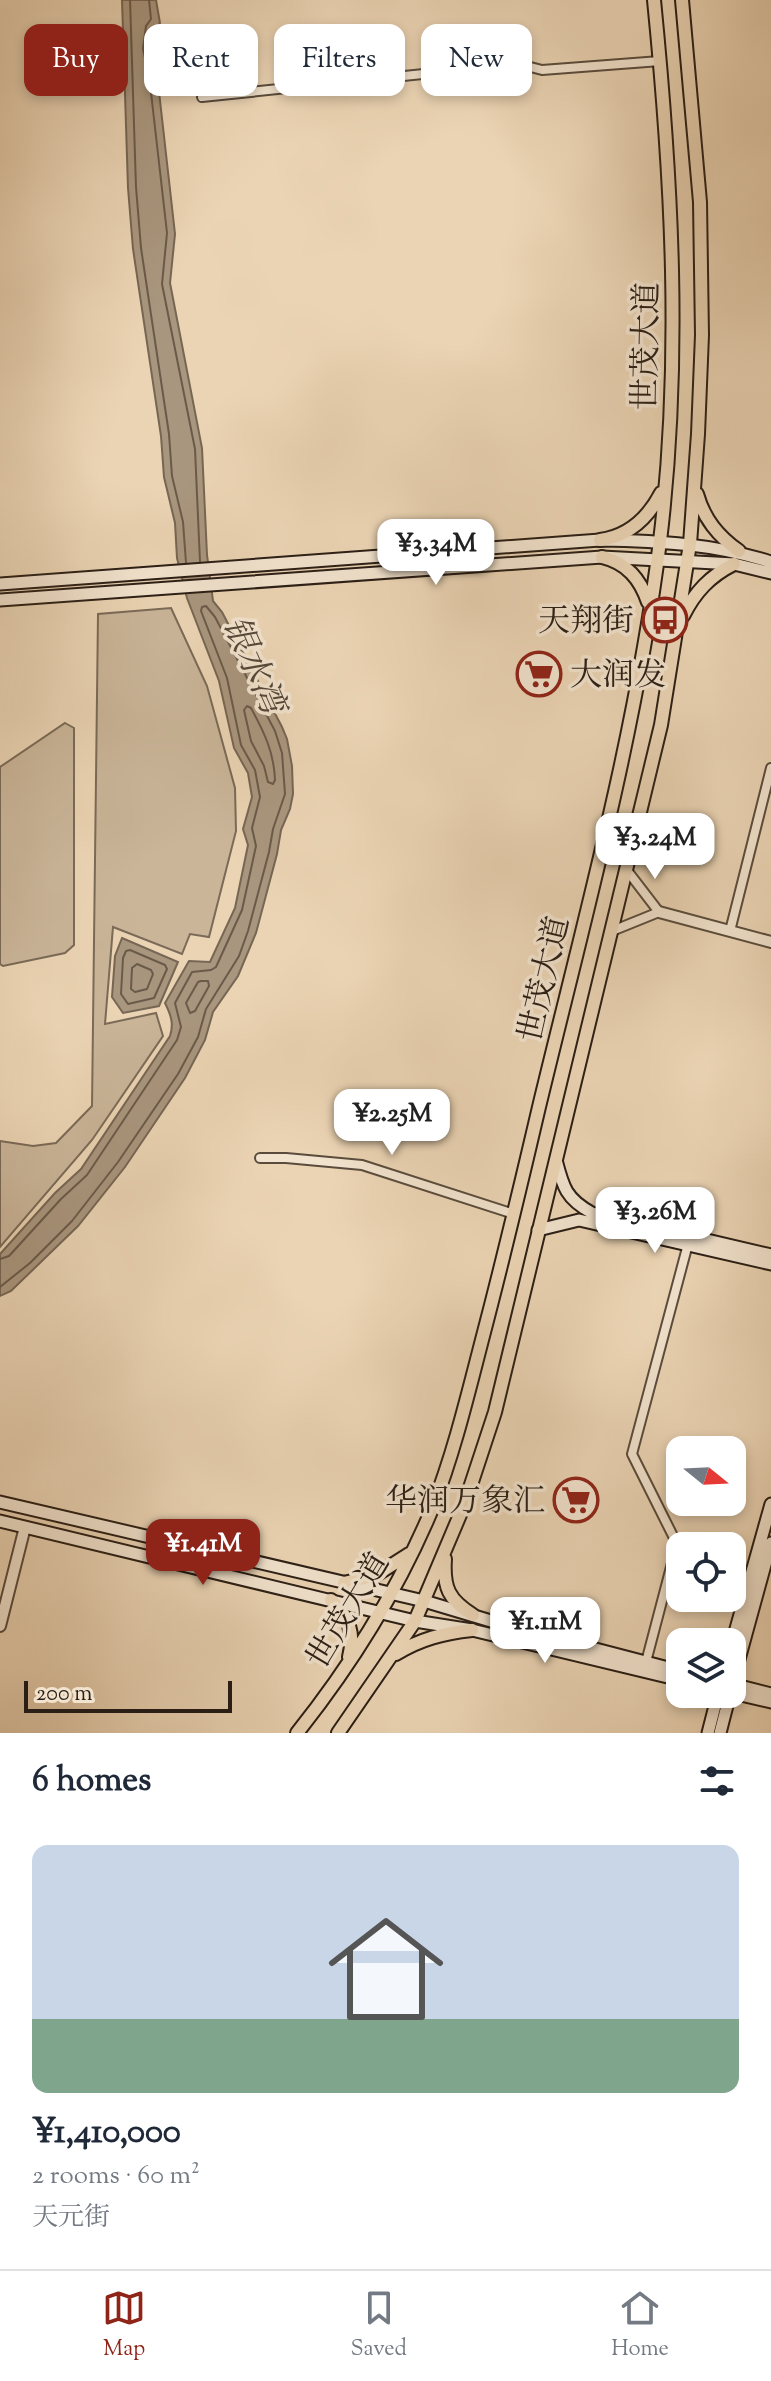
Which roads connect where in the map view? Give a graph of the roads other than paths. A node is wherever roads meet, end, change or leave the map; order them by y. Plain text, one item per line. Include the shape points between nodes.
1 (654, 0) edge
2 (682, 0) edge
3 (660, 61) junction
4 (202, 97) dead end
5 (666, 470) junction
6 (694, 483) junction
7 (600, 540) junction
8 (660, 541) junction
9 (690, 544) junction
10 (602, 557) junction
11 (736, 558) junction
12 (657, 559) junction
13 (688, 561) junction
14 (771, 562) edge
15 (771, 573) edge
16 (0, 584) edge
17 (0, 600) edge
18 (648, 621) junction
19 (678, 626) junction
20 (771, 768) edge
21 (626, 869) junction
22 (659, 912) junction
23 (612, 931) junction
24 (730, 931) junction
25 (771, 942) edge
26 (260, 1158) dead end
27 (555, 1159) junction
28 (514, 1214) junction
29 (538, 1230) junction
30 (688, 1244) junction
31 (771, 1255) edge
32 (771, 1264) edge
33 (0, 1502) edge
34 (771, 1504) edge
35 (0, 1521) edge
36 (25, 1527) junction
37 (771, 1543) edge
38 (448, 1545) junction
39 (411, 1552) junction
40 (344, 1583) junction
41 (392, 1594) junction
42 (331, 1600) junction
43 (424, 1601) junction
44 (381, 1612) junction
45 (473, 1615) junction
46 (415, 1621) junction
47 (0, 1626) edge
48 (736, 1628) edge
49 (472, 1630) junction
50 (746, 1634) edge
51 (390, 1658) junction
52 (646, 1662) junction
53 (347, 1667) junction
54 (666, 1667) edge
55 (666, 1677) edge
56 (746, 1688) edge
57 (771, 1694) edge
58 (746, 1696) edge
59 (771, 1702) edge
60 (714, 1708) edge
61 (727, 1708) edge
62 (297, 1733) edge
63 (338, 1733) edge
64 (708, 1733) edge
65 (720, 1733) edge

1 - 3 main road, 世茂大道
2 - 6 main road, 世茂大道 via 700,202 702,335
3 - 4 street via 542,70 519,64
3 - 5 main road, 世茂大道 via 672,203 674,320
5 - 7 main road via 663,488 647,515 622,534
5 - 8 main road, 世茂大道
6 - 9 main road, 世茂大道
6 - 11 main road via 707,518
7 - 8 main road
7 - 16 main road
8 - 9 main road
8 - 12 main road, 世茂大道
9 - 11 main road
9 - 13 main road, 世茂大道
10 - 12 main road
10 - 17 main road
10 - 18 main road via 617,560 643,587
11 - 13 main road
11 - 14 main road
11 - 15 main road
11 - 19 main road via 693,596
12 - 13 main road
12 - 18 main road, 世茂大道
13 - 19 main road, 世茂大道
18 - 28 main road, 世茂大道 via 629,731
19 - 21 main road, 世茂大道 via 661,725
20 - 24 street
21 - 22 street
21 - 23 main road, 世茂大道
22 - 23 street
22 - 24 street
23 - 27 main road, 世茂大道
24 - 25 street
26 - 28 street via 362,1165
27 - 29 main road, 世茂大道
27 - 31 main road via 567,1194 592,1213
28 - 39 main road, 世茂大道 via 460,1426
29 - 30 main road via 579,1220
29 - 38 main road, 世茂大道 via 495,1412
30 - 32 main road
30 - 52 street via 632,1454 677,1544
33 - 40 main road
34 - 48 main road
35 - 36 main road
36 - 42 main road
36 - 47 street
37 - 50 main road
38 - 43 main road, 世茂大道
38 - 45 main road via 448,1589 456,1604
39 - 40 main road via 376,1575
39 - 41 main road, 世茂大道
40 - 41 main road
41 - 43 main road
41 - 44 main road, 世茂大道
42 - 44 main road
42 - 53 main road via 351,1630
43 - 45 main road
43 - 46 main road, 世茂大道
44 - 46 main road
44 - 53 main road, 世茂大道
45 - 52 main road
46 - 49 main road
46 - 51 main road, 世茂大道
49 - 51 main road via 417,1642
49 - 55 main road
51 - 63 main road, 世茂大道
52 - 54 main road
53 - 62 main road, 世茂大道
56 - 57 main road
58 - 59 main road
60 - 64 main road
61 - 65 main road

